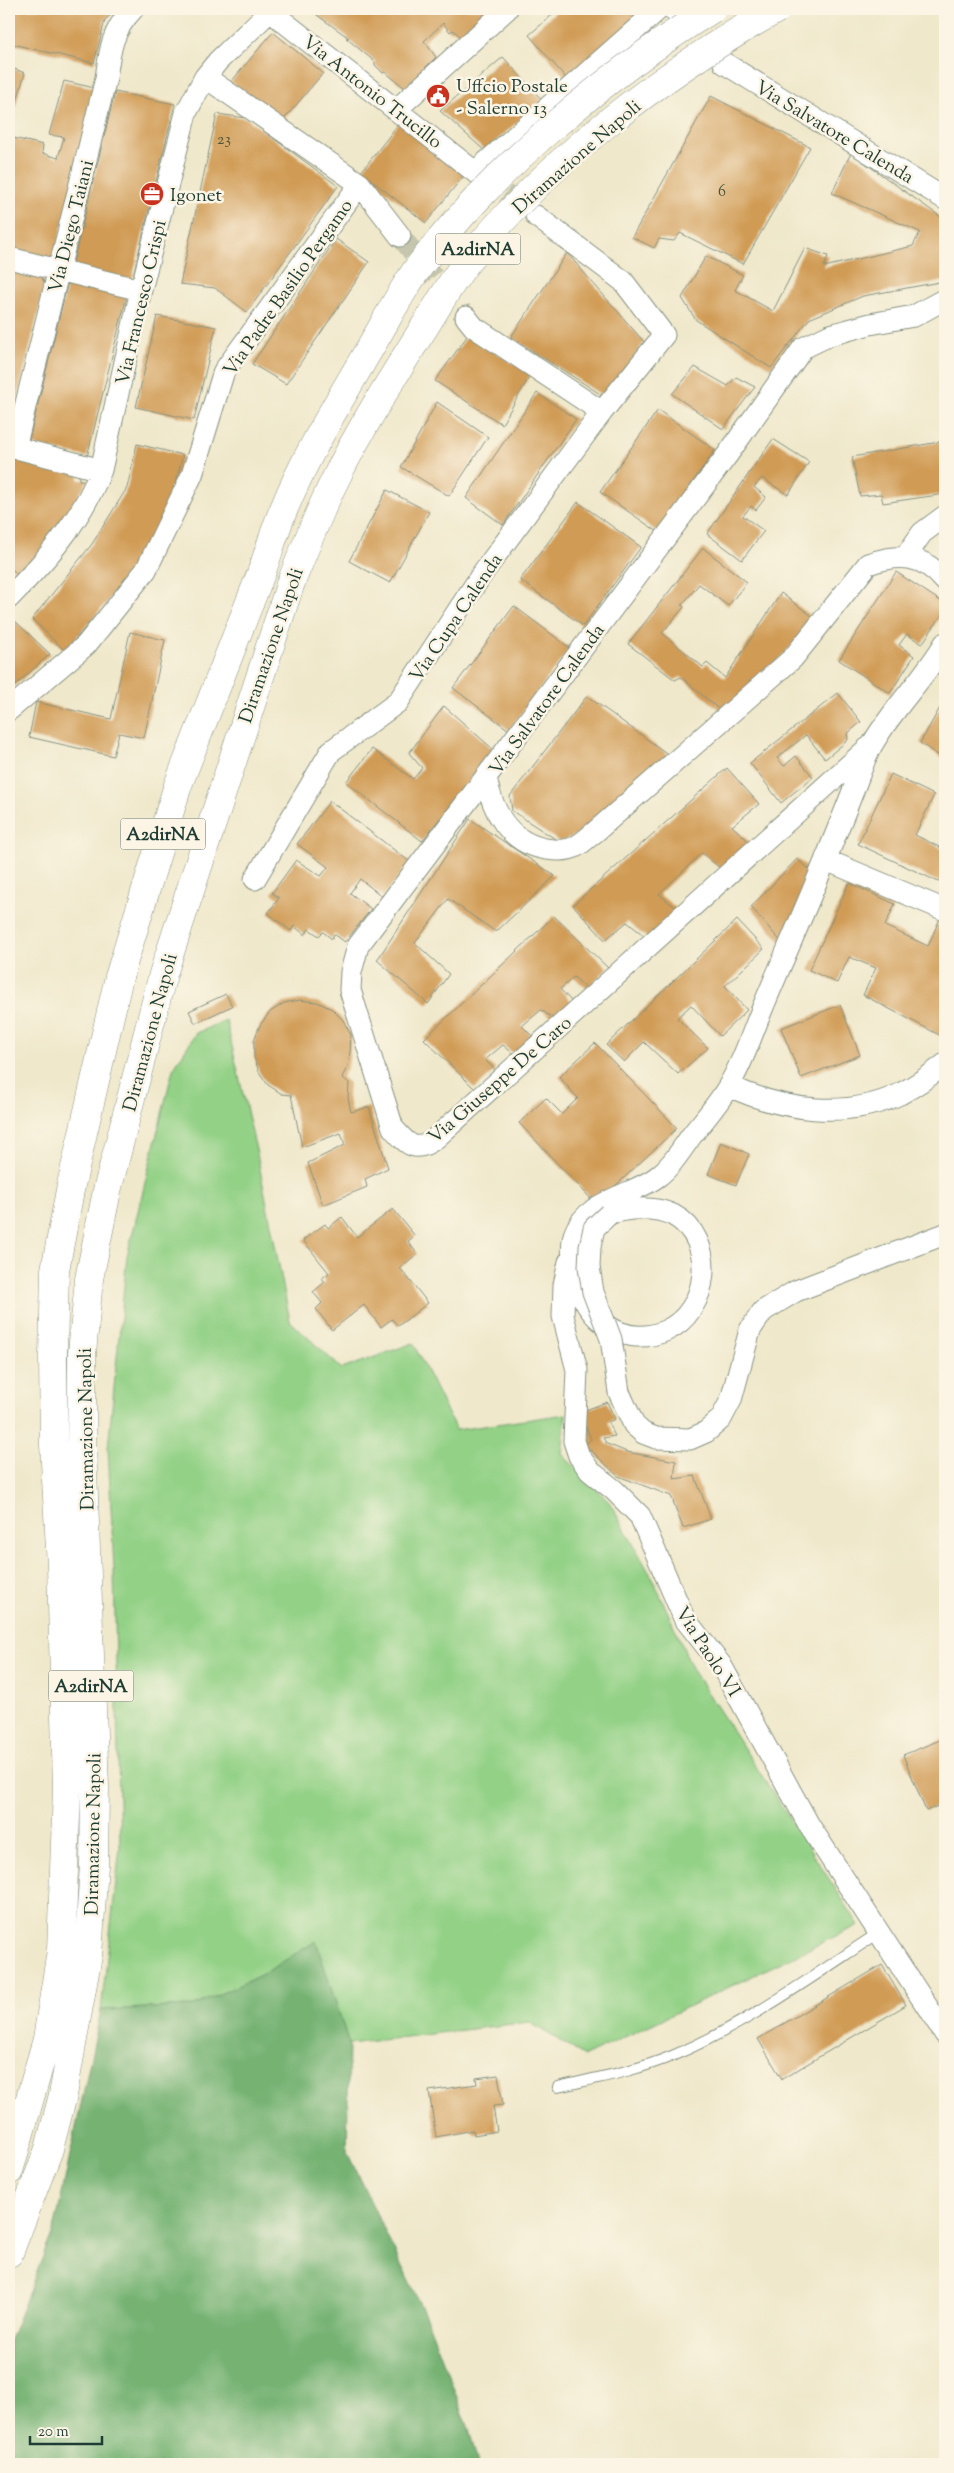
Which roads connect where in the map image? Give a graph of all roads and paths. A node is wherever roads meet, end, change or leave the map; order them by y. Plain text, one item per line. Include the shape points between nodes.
1 (134, 9) edge
2 (507, 9) edge
3 (659, 9) edge
4 (712, 9) edge
5 (777, 9) edge
6 (271, 10) edge
7 (724, 63) dead end
8 (205, 77) junction
9 (397, 109) junction
10 (360, 184) junction
11 (945, 198) edge
12 (536, 216) tunnel mouth
13 (400, 236) tunnel mouth
14 (9, 258) edge
15 (59, 270) junction
16 (141, 290) junction
17 (945, 299) edge
18 (466, 316) tunnel mouth
19 (602, 412) junction
20 (12, 447) edge
21 (101, 470) junction
22 (945, 516) edge
23 (906, 556) junction
24 (945, 582) edge
25 (9, 598) edge
26 (945, 643) edge
27 (9, 710) edge
28 (871, 745) junction
29 (497, 762) junction
30 (826, 860) junction
31 (255, 879) dead end
32 (945, 910) edge
33 (945, 1064) edge
34 (729, 1086) junction
35 (945, 1234) edge
36 (572, 1247) junction
37 (880, 1932) junction
38 (945, 2034) edge
39 (558, 2087) dead end
40 (9, 2171) edge
41 (9, 2253) edge

1 - 15 street, Via Diego Taiani via 111,42 106,78
2 - 9 street
3 - 9 street, Via Antonio Trucillo via 475,172
4 - 40 highway, Diramazione Napoli / A2dirNA, bridge via 612,77 545,134 458,219 420,265 354,376 283,510 178,785 119,978 72,1185 55,1279 52,1356 67,1789 61,1951 47,2039
5 - 41 highway, Diramazione Napoli / A2dirNA, bridge via 733,34 609,123 507,216 466,263 378,399 321,509 290,585 163,974 106,1190 89,1279 82,1353 82,1444 95,1788 88,1955 63,2095 49,2149
6 - 8 street, Via Francesco Crispi
6 - 9 street, Via Antonio Trucillo
7 - 11 street, Via Salvatore Calenda
8 - 10 street
8 - 16 street, Via Francesco Crispi via 186,112
10 - 13 street
10 - 27 street, Via Padre Basilio Pergamo via 224,371 192,475 146,570 86,645
12 - 19 street, Via Cupa Calenda via 623,281 664,334
14 - 15 street
15 - 16 street
15 - 20 street, Via Diego Taiani
16 - 21 street, Via Francesco Crispi
17 - 29 street, Via Salvatore Calenda via 914,316 830,335 803,348 728,454
18 - 19 street via 474,327
19 - 31 street, Via Cupa Calenda via 484,571 398,702 331,751
20 - 21 street
21 - 25 street, Via Francesco Crispi via 92,493 64,535
22 - 23 street via 922,533
23 - 24 street via 923,562
23 - 29 street, Via Salvatore Calenda via 868,564 793,658 595,832 570,849 538,848 511,832 497,813 486,777
26 - 28 street
28 - 29 street, Via Giuseppe De Caro via 437,1136 419,1147 406,1143 393,1128 350,990 351,972 358,946
28 - 30 street
30 - 32 street
30 - 34 street
33 - 34 street via 899,1094 852,1107 794,1107 758,1100
34 - 36 street via 671,1165 649,1183 606,1202 594,1211 577,1228
35 - 36 street, bridge via 796,1291 763,1311 750,1330 731,1400 721,1419 706,1432 690,1439 656,1438 634,1425 619,1392 610,1339 593,1292 589,1267 594,1228 609,1214 626,1208 672,1215 690,1230 703,1263 703,1284 695,1306 682,1321 666,1331 647,1336 629,1336 608,1329 587,1305 574,1273
36 - 37 street, Via Paolo VI via 564,1285 563,1316 577,1370 574,1441 579,1456 590,1471 640,1516 684,1618 721,1665 809,1825
37 - 38 street, Via Paolo VI
37 - 39 lane via 711,2038 670,2057

